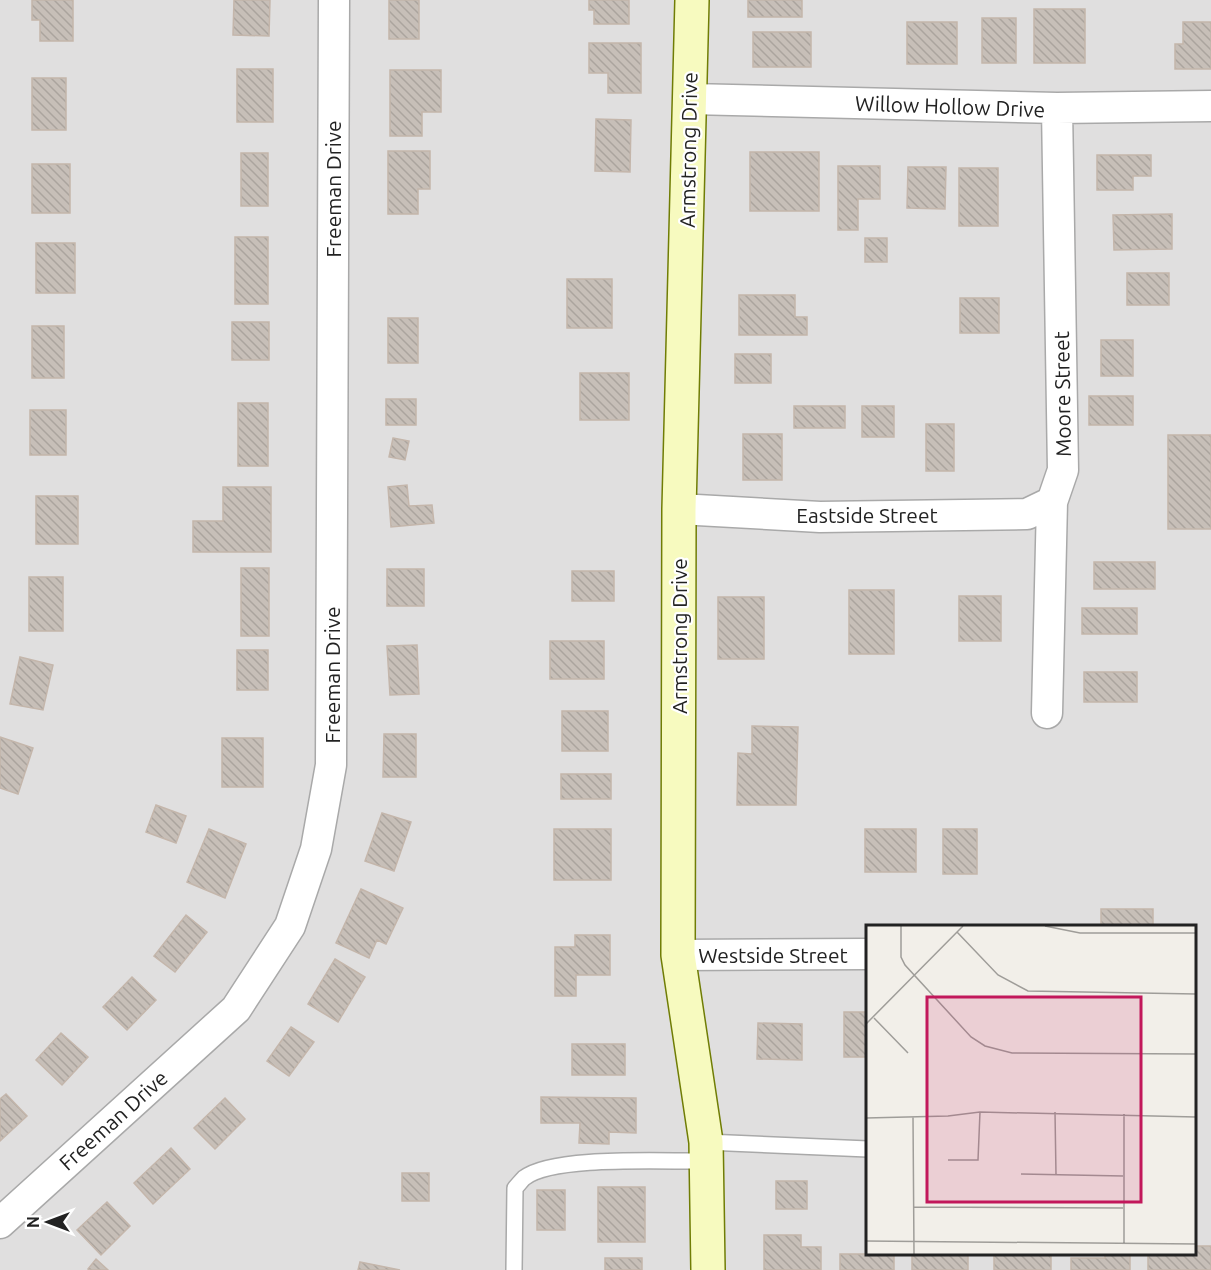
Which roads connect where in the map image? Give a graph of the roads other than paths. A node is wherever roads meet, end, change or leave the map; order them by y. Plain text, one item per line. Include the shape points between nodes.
1 (334, 0) edge
2 (692, 0) edge
3 (690, 99) junction
4 (1211, 106) edge
5 (1057, 108) junction
6 (1052, 502) junction
7 (679, 509) junction
8 (1047, 713) dead end
9 (866, 954) edge
10 (678, 955) junction
11 (866, 1149) edge
12 (706, 1151) junction
13 (0, 1223) edge
14 (514, 1270) edge
15 (708, 1270) edge

1 - 13 street, Freeman Drive via 331,765 316,849 290,926 236,1009
2 - 3 street, Armstrong Drive
3 - 5 street, Willow Hollow Drive
3 - 7 street, Armstrong Drive
4 - 5 street, Willow Hollow Drive
5 - 6 street, Moore Street via 1063,470
6 - 7 street, Eastside Street via 1027,514 820,517
6 - 8 street, Moore Street
7 - 10 street, Armstrong Drive
9 - 10 street, Westside Street
10 - 12 street, Armstrong Drive
11 - 12 lane
12 - 14 lane via 569,1163 524,1178 515,1188
12 - 15 street, Armstrong Drive

